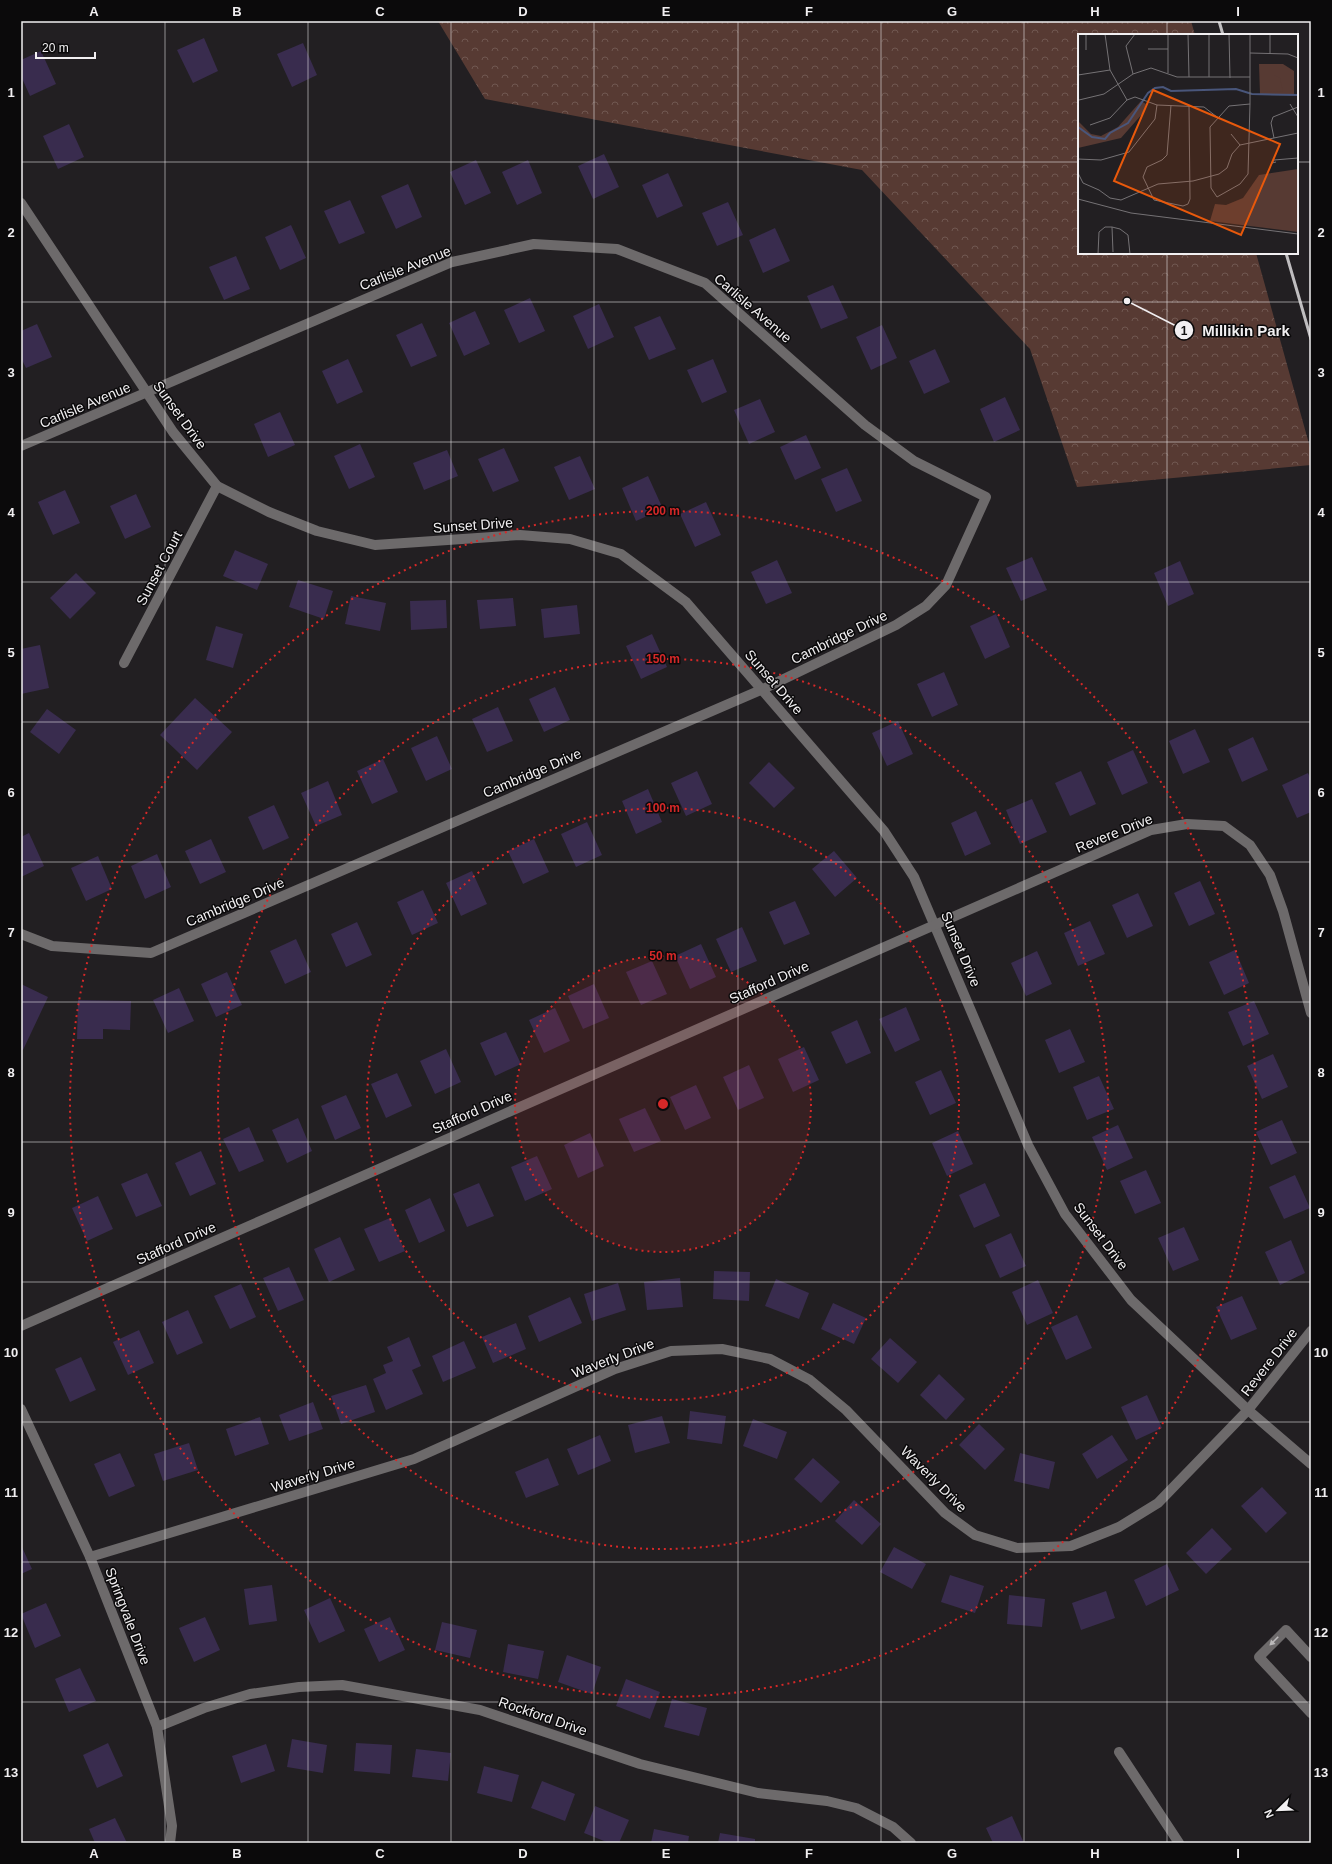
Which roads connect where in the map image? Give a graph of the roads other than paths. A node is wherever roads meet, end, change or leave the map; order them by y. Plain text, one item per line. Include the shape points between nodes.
1 (21, 203) edge
2 (147, 394) junction
3 (21, 446) edge
4 (218, 486) junction
5 (986, 497) joint
6 (124, 663) dead end
7 (762, 689) junction
8 (935, 924) junction
9 (21, 934) edge
10 (1311, 1013) edge
11 (21, 1326) edge
12 (1311, 1331) edge
13 (21, 1409) edge
14 (1248, 1410) junction
15 (1311, 1464) edge
16 (90, 1557) junction
17 (1311, 1657) edge
18 (1311, 1713) edge
19 (157, 1728) junction
20 (1119, 1752) dead end
21 (170, 1843) edge
22 (910, 1843) edge
23 (1179, 1843) edge

1 - 2 street, Sunset Drive
2 - 3 street, Carlisle Avenue
2 - 4 street, Sunset Drive via 173,432
2 - 5 street, Carlisle Avenue via 452,262 534,244 617,249 705,283 865,425 914,461
4 - 6 street, Sunset Court
4 - 7 street, Sunset Drive via 269,512 310,528 375,545 520,535 570,539 621,554 686,602
5 - 7 street, Cambridge Drive via 946,585 926,606 896,625
7 - 8 street, Sunset Drive via 884,831 914,877
7 - 9 street, Cambridge Drive via 152,953 52,946
8 - 10 street, Revere Drive via 1151,830 1187,824 1224,826 1250,845 1270,875 1283,911
8 - 11 street, Stafford Drive
8 - 14 street, Sunset Drive via 1028,1145 1065,1214 1131,1300
12 - 14 street, Revere Drive
13 - 16 street, Springvale Drive
14 - 15 street, Sunset Drive
14 - 16 street, Waverly Drive via 1158,1503 1119,1527 1071,1546 1017,1548 975,1535 945,1513 846,1410 810,1380 770,1359 722,1349 671,1351 615,1368 414,1459
16 - 19 street, Springvale Drive
17 -> 18 street via 1286,1630 1259,1657
19 - 21 street, Springvale Drive via 172,1826
19 - 22 street, Rockford Drive via 204,1708 250,1694 299,1687 342,1685 480,1710 640,1764 758,1793 827,1801 856,1808 893,1827
20 - 23 street

